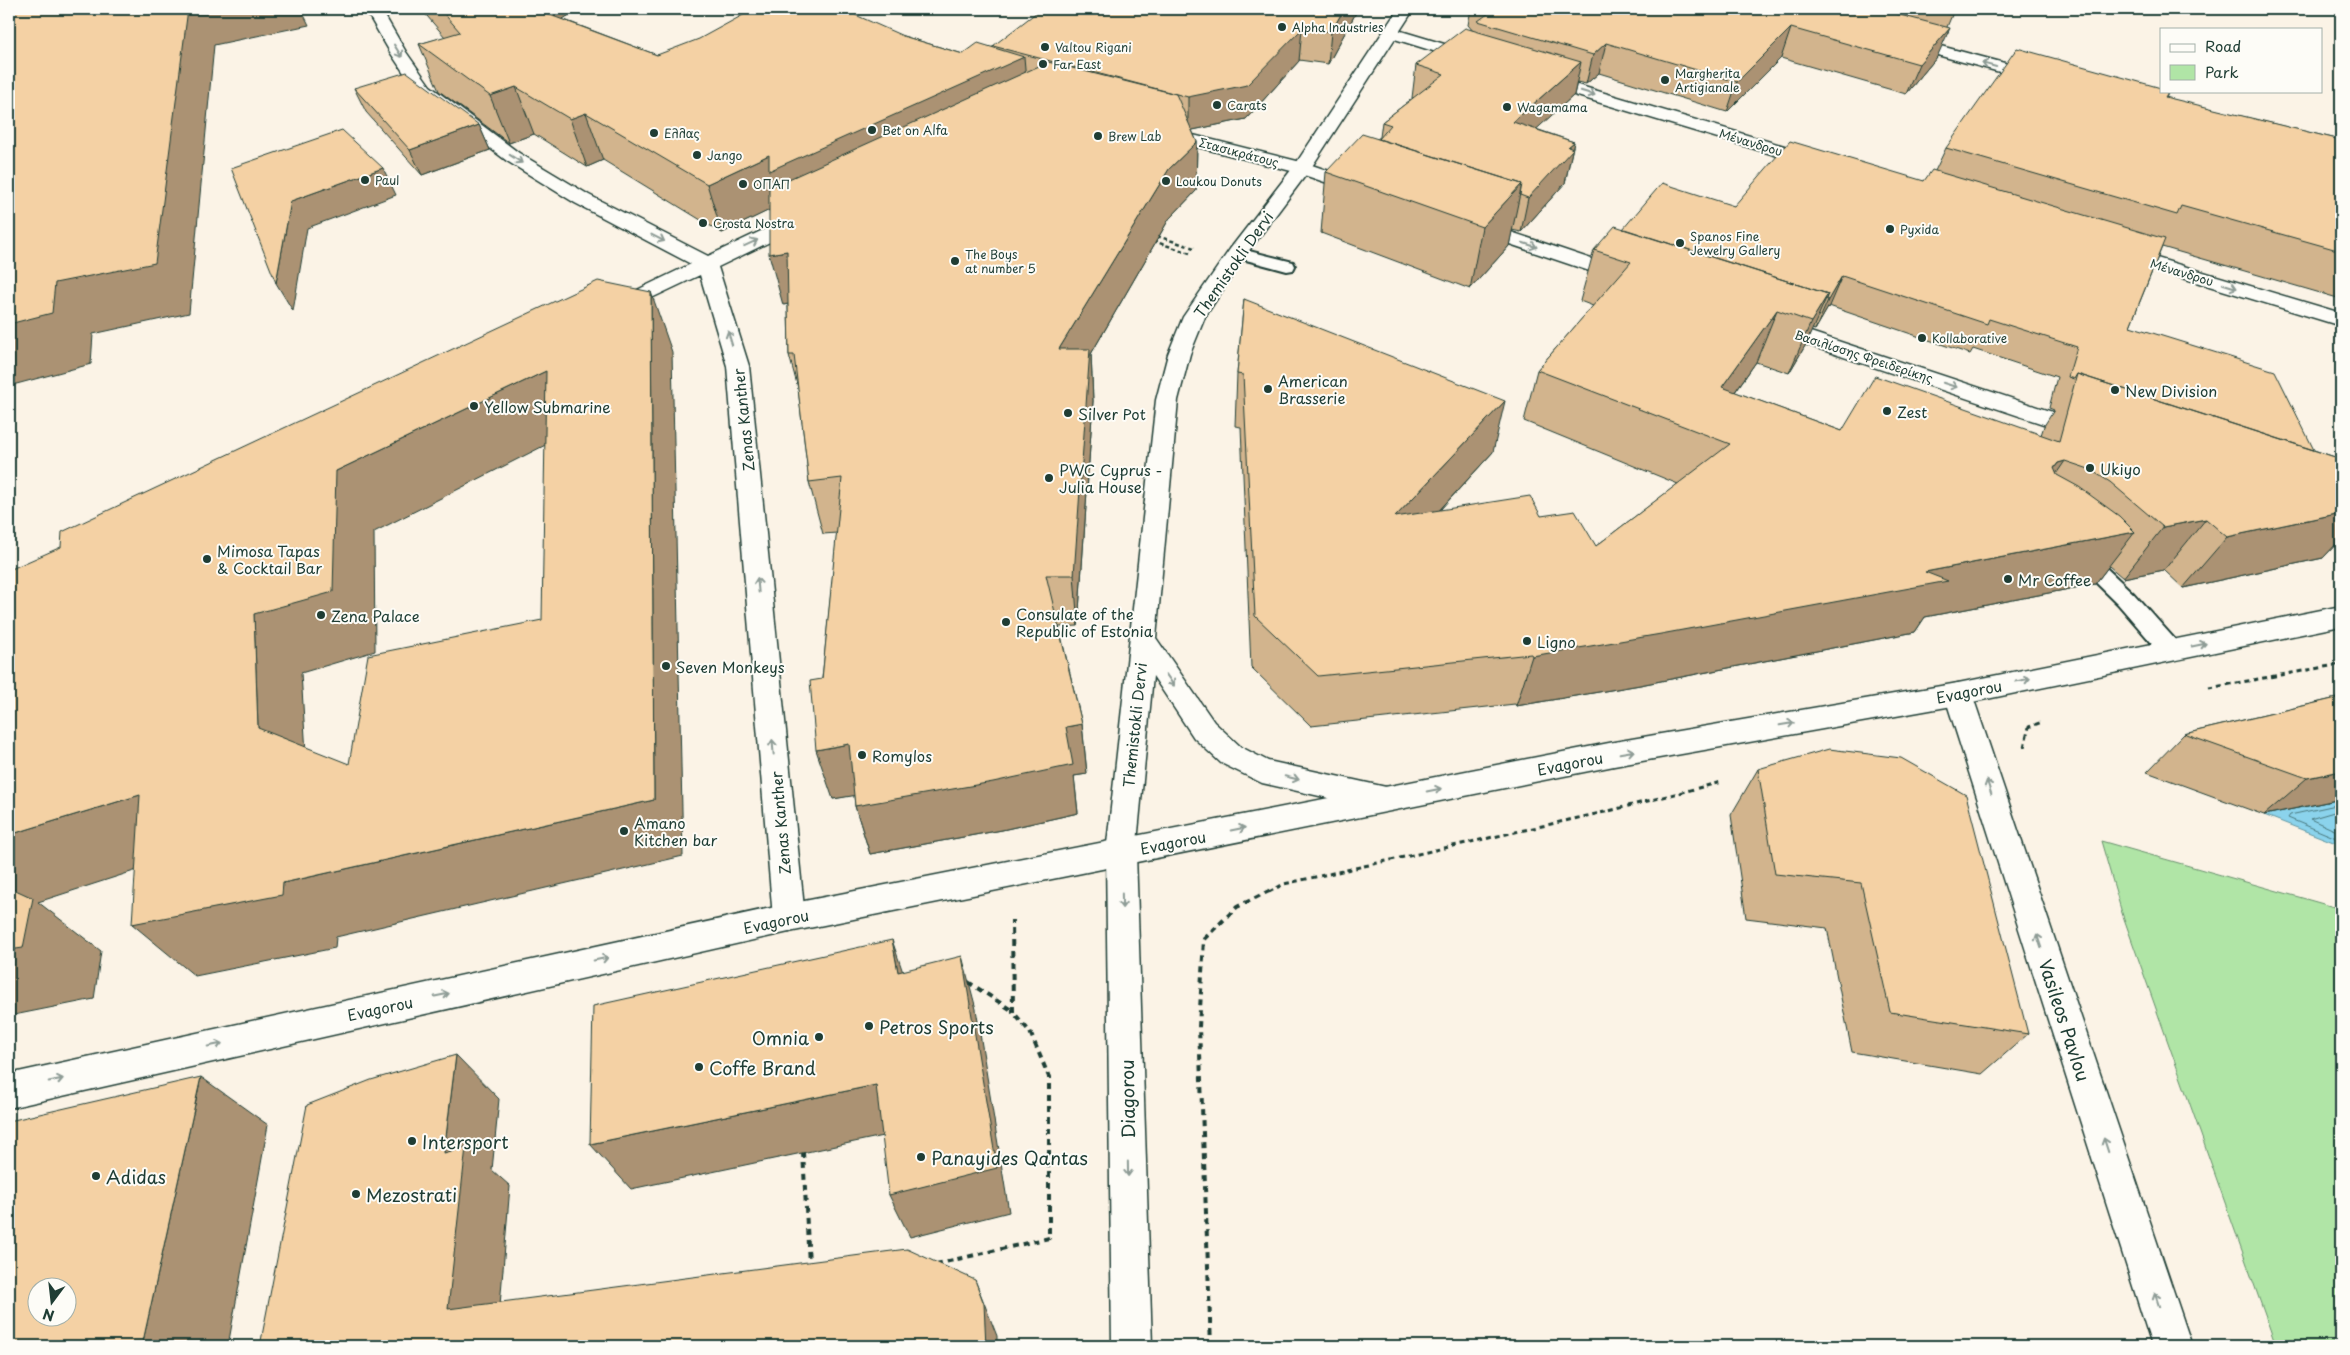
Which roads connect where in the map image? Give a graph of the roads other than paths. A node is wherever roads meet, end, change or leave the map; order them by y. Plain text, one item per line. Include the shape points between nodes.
1 (373, 9) edge
2 (744, 9) edge
3 (1406, 9) edge
4 (801, 26) edge
5 (1390, 34) junction
6 (1889, 37) edge
7 (1495, 65) edge
8 (1524, 74) edge
9 (2060, 84) edge
10 (1142, 127) edge
11 (1302, 168) junction
12 (1837, 168) edge
13 (1377, 194) edge
14 (815, 213) edge
15 (1453, 219) edge
16 (2104, 248) edge
17 (1233, 259) junction
18 (707, 264) junction
19 (1287, 266) dead end
20 (1642, 282) edge
21 (601, 314) edge
22 (1755, 320) edge
23 (2341, 320) edge
24 (2105, 437) edge
25 (2064, 541) edge
26 (2341, 616) edge
27 (1142, 640) junction
28 (2171, 650) junction
29 (1958, 694) junction
30 (1386, 800) junction
31 (1121, 853) junction
32 (789, 918) junction
33 (9, 1091) edge
34 (1132, 1346) edge
35 (2172, 1346) edge

1 -> 18 street via 424,90 513,157 582,199
2 - 4 street
3 - 5 street, Themistokli Dervi
5 - 7 street
5 - 11 street, Themistokli Dervi
9 -> 6 street
8 -> 12 street, Μένανδρου
10 - 11 street, Στασικράτους
11 - 13 street
11 - 17 street, Themistokli Dervi
18 -> 14 street
15 -> 20 street
16 -> 23 street, Μένανδρου
17 - 19 lane
17 - 27 street, Themistokli Dervi via 1194,317 1179,354 1167,400
18 - 21 street
32 -> 18 street, Zenas Kanther via 738,366
22 -> 24 street, Βασιλίσσης Φρειδερίκης
25 - 28 lane via 2126,599
28 -> 26 street, Evagorou
27 -> 30 street via 1204,730 1231,755 1262,771
27 - 31 street, Themistokli Dervi
29 -> 28 street, Evagorou
30 -> 29 street, Evagorou via 1614,754
35 -> 29 street, Vasileos Pavlou
31 -> 30 street, Evagorou
31 - 32 street, Evagorou
31 -> 34 street, Diagorou
33 -> 32 street, Evagorou

